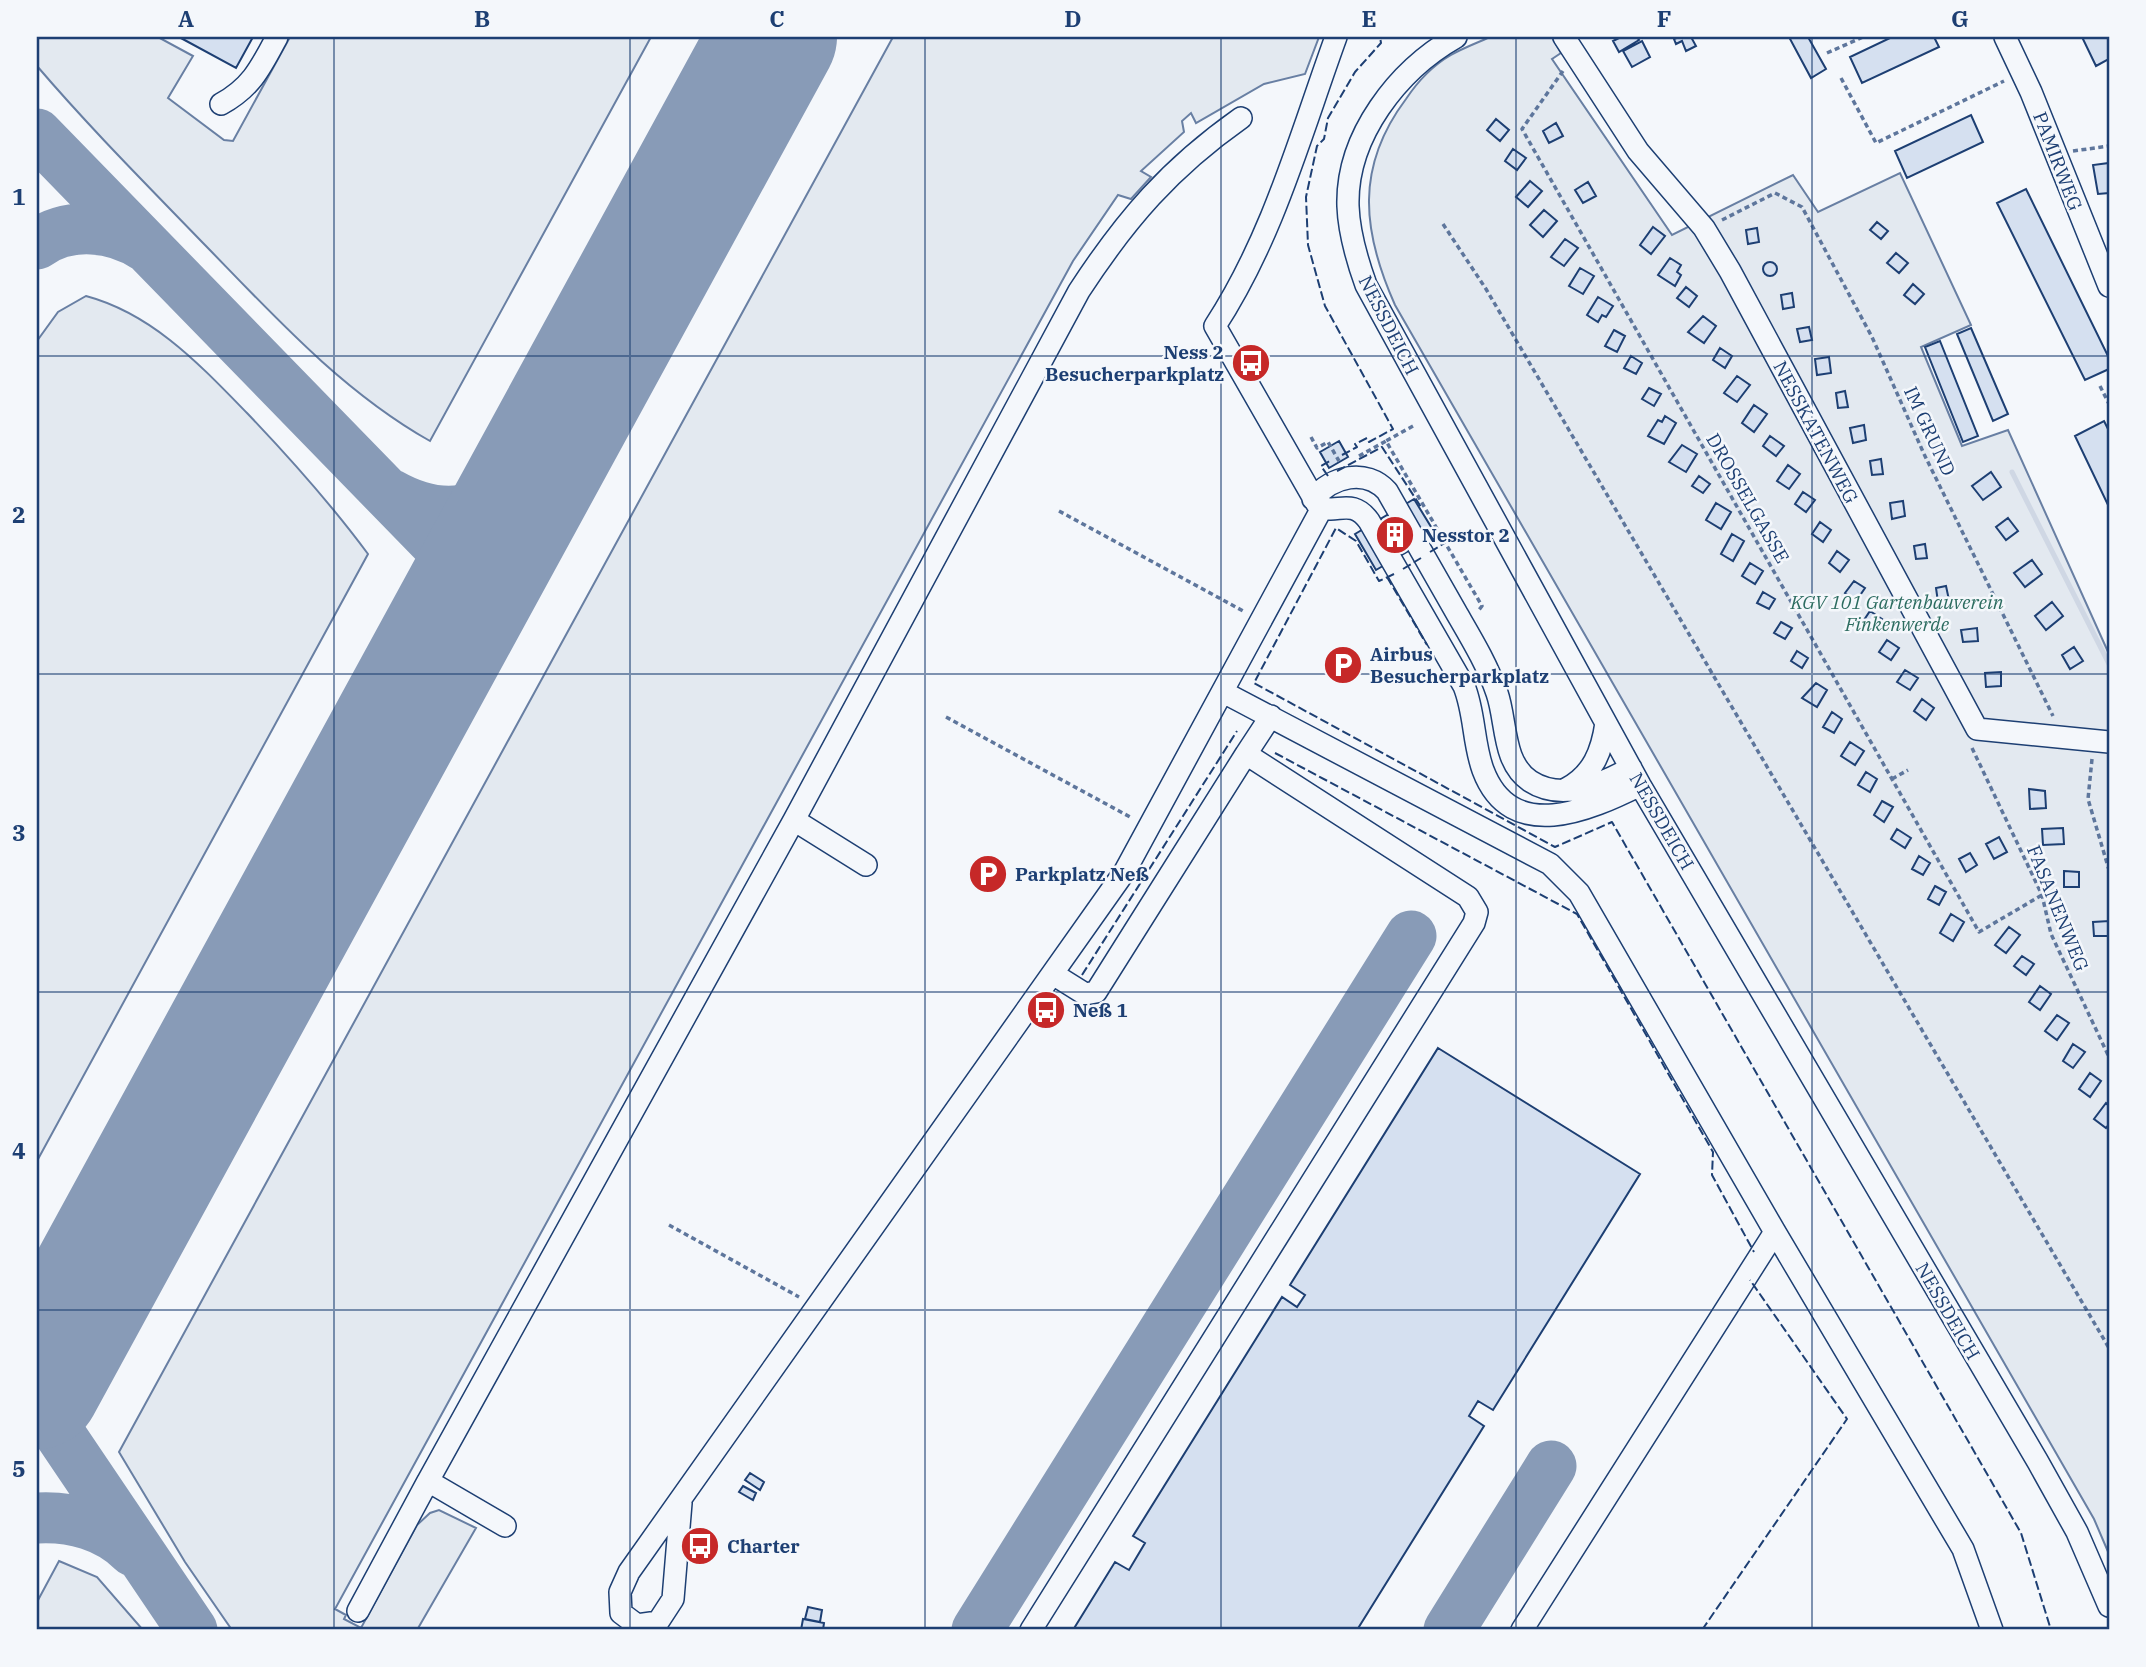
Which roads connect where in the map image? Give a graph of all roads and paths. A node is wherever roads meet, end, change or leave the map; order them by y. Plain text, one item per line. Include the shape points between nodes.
1 (277, 37) edge
2 (1336, 37) edge
3 (1564, 37) edge
4 (1863, 37) edge
5 (2005, 37) edge
6 (1444, 40) edge
7 (1827, 53) dead end
8 (1579, 60) junction
9 (2022, 73) junction
10 (1840, 78) dead end
11 (221, 104) dead end
12 (1241, 118) dead end
13 (2109, 146) edge
14 (2056, 156) junction
15 (1443, 224) dead end
16 (1704, 228) junction
17 (2109, 286) edge
18 (2100, 386) dead end
19 (2109, 404) edge
20 (1311, 437) dead end
21 (1385, 441) dead end
22 (1342, 466) dead end
23 (1357, 468) junction
24 (1318, 503) junction
25 (1059, 511) dead end
26 (1262, 621) junction
27 (1223, 692) junction
28 (1270, 716) junction
29 (946, 717) dead end
30 (2054, 718) dead end
31 (1605, 723) junction
32 (1977, 729) junction
33 (2094, 746) edge
34 (1246, 754) junction
35 (1908, 770) dead end
36 (1635, 776) junction
37 (1892, 779) junction
38 (1566, 789) junction
39 (794, 820) junction
40 (1149, 827) junction
41 (866, 865) dead end
42 (2109, 870) edge
43 (2042, 895) junction
44 (1053, 974) junction
45 (2109, 1057) edge
46 (669, 1226) dead end
47 (1775, 1232) junction
48 (818, 1308) junction
49 (2109, 1348) edge
50 (428, 1482) junction
51 (681, 1503) junction
52 (505, 1526) dead end
53 (2109, 1606) edge
54 (358, 1611) dead end
55 (1031, 1630) edge
56 (1522, 1630) edge
57 (1992, 1630) edge

1 - 11 street via 241,93
2 - 24 street via 1276,209 1254,261 1215,326
3 - 8 street, NESSKATENWEG
4 - 7 path
5 - 9 street, PAMIRWEG
6 - 31 street, NESSDEICH via 1392,91 1364,138 1350,181 1353,244 1376,305
8 - 16 street, NESSKATENWEG via 1638,151
8 - 37 path, DROSSELGASSE via 1558,75 1522,129
9 - 10 path via 1876,143
9 - 14 street, PAMIRWEG
12 - 39 street via 1201,146 1142,203 1079,291
13 - 14 path
14 - 17 street, PAMIRWEG
15 - 49 path via 1486,289
16 - 30 path, IM GRUND via 1775,193 1802,207 1872,337 1924,454
16 - 32 street, NESSKATENWEG
18 - 19 path
20 - 22 path via 1317,448 1328,442
21 - 23 path
23 - 24 street via 1329,484
23 - 38 street via 1387,491 1489,674 1516,768 1539,786
24 - 26 street
24 - 36 street via 1349,506 1364,514 1464,686 1482,769 1506,801 1540,816 1573,814
25 - 26 path
26 - 27 street
27 - 28 street
27 - 40 street
28 - 34 street
28 - 47 street via 1563,874 1589,909
29 - 40 path
31 - 36 street, NESSDEICH
31 - 38 street via 1596,760 1581,780
32 - 33 street
32 - 43 path, FASANENWEG via 1972,747
33 - 42 path via 2088,799
34 - 44 street via 1096,992 1085,994
34 - 55 street via 1468,897 1476,906 1477,918
35 - 37 path
36 - 38 street
36 - 53 street, NESSDEICH via 2038,1462 2077,1532
37 - 43 path, DROSSELGASSE via 1979,932
39 - 41 street
39 - 50 street
40 - 44 street via 1125,871
43 - 45 path, FASANENWEG via 2051,934
44 - 48 street
46 - 48 path
47 - 56 street
47 - 57 street via 1963,1549
48 - 51 street
50 - 52 street
50 - 54 street
51 - 51 street via 629,1572 621,1592 621,1613 637,1625 658,1622 673,1599

